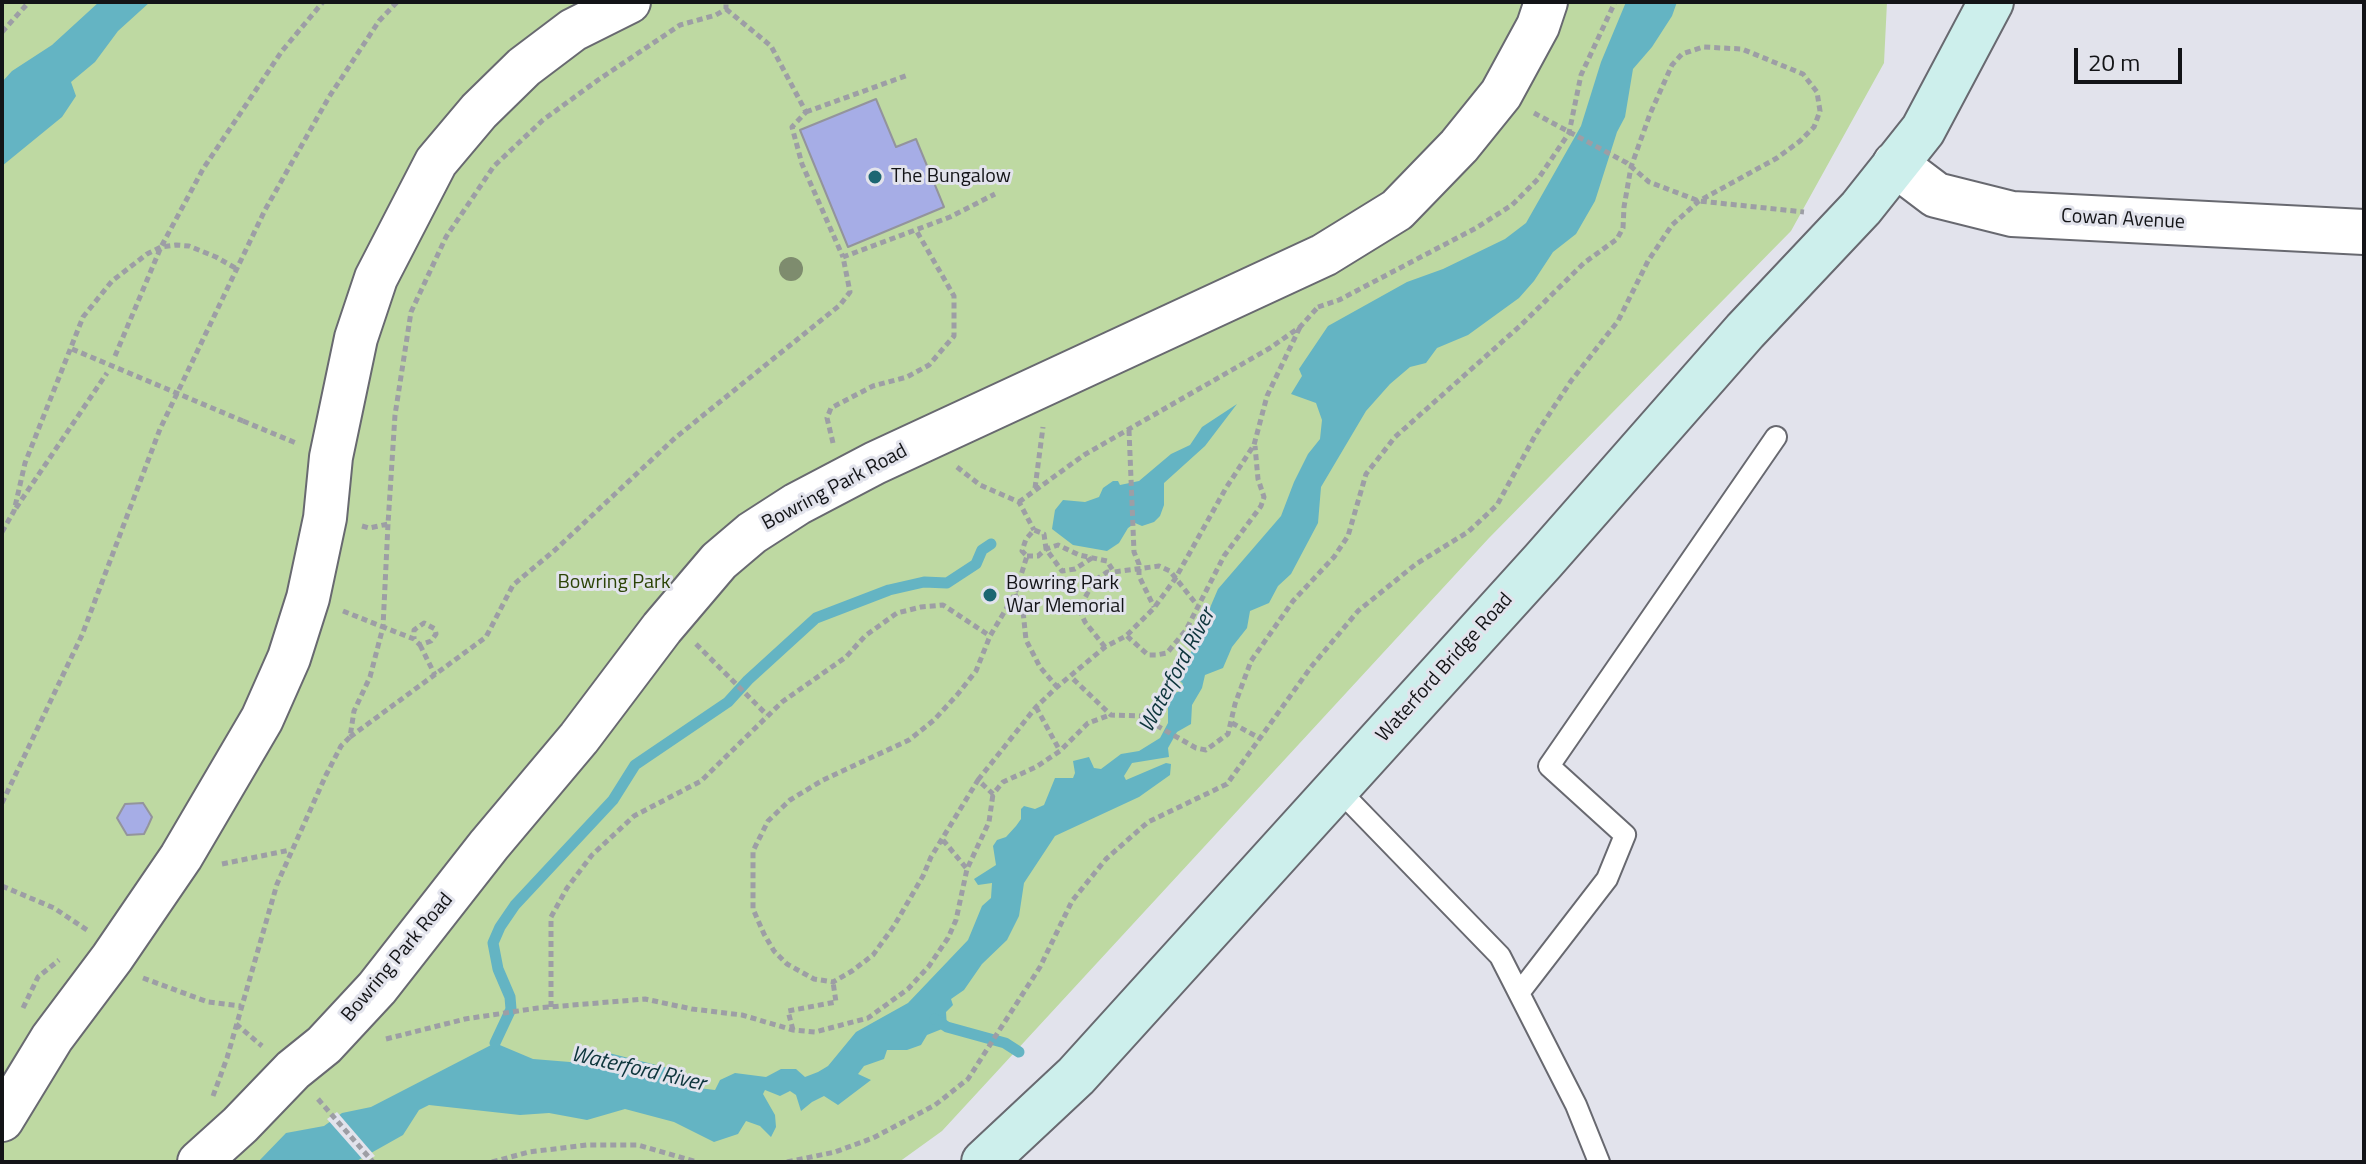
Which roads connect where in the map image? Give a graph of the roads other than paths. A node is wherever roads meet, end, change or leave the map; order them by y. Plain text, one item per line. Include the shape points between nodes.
1 (629, 2) edge
2 (1546, 2) edge
3 (1956, 2) edge
4 (1991, 2) edge
5 (1895, 164) junction
6 (2364, 232) edge
7 (1776, 437) dead end
8 (1336, 787) junction
9 (1519, 993) junction
10 (2, 1120) edge
11 (199, 1162) edge
12 (984, 1162) edge
13 (1599, 1162) edge

1 - 10 street via 573,30 524,67 436,162 376,278 356,338 308,598 262,719 181,857 52,1038
2 - 11 street, Bowring Park Road via 1501,94 1397,210 1324,255 797,504 719,561 377,988
3 - 5 main road, Waterford Bridge Road
4 - 5 main road, Waterford Bridge Road via 1923,130
5 - 6 street, Cowan Avenue via 1936,195 2012,214
5 - 8 main road, Waterford Bridge Road via 1861,208
7 - 9 lane via 1549,766 1625,835 1607,879
8 - 9 lane via 1500,956
8 - 12 main road, Waterford Bridge Road via 1076,1076
9 - 13 lane

